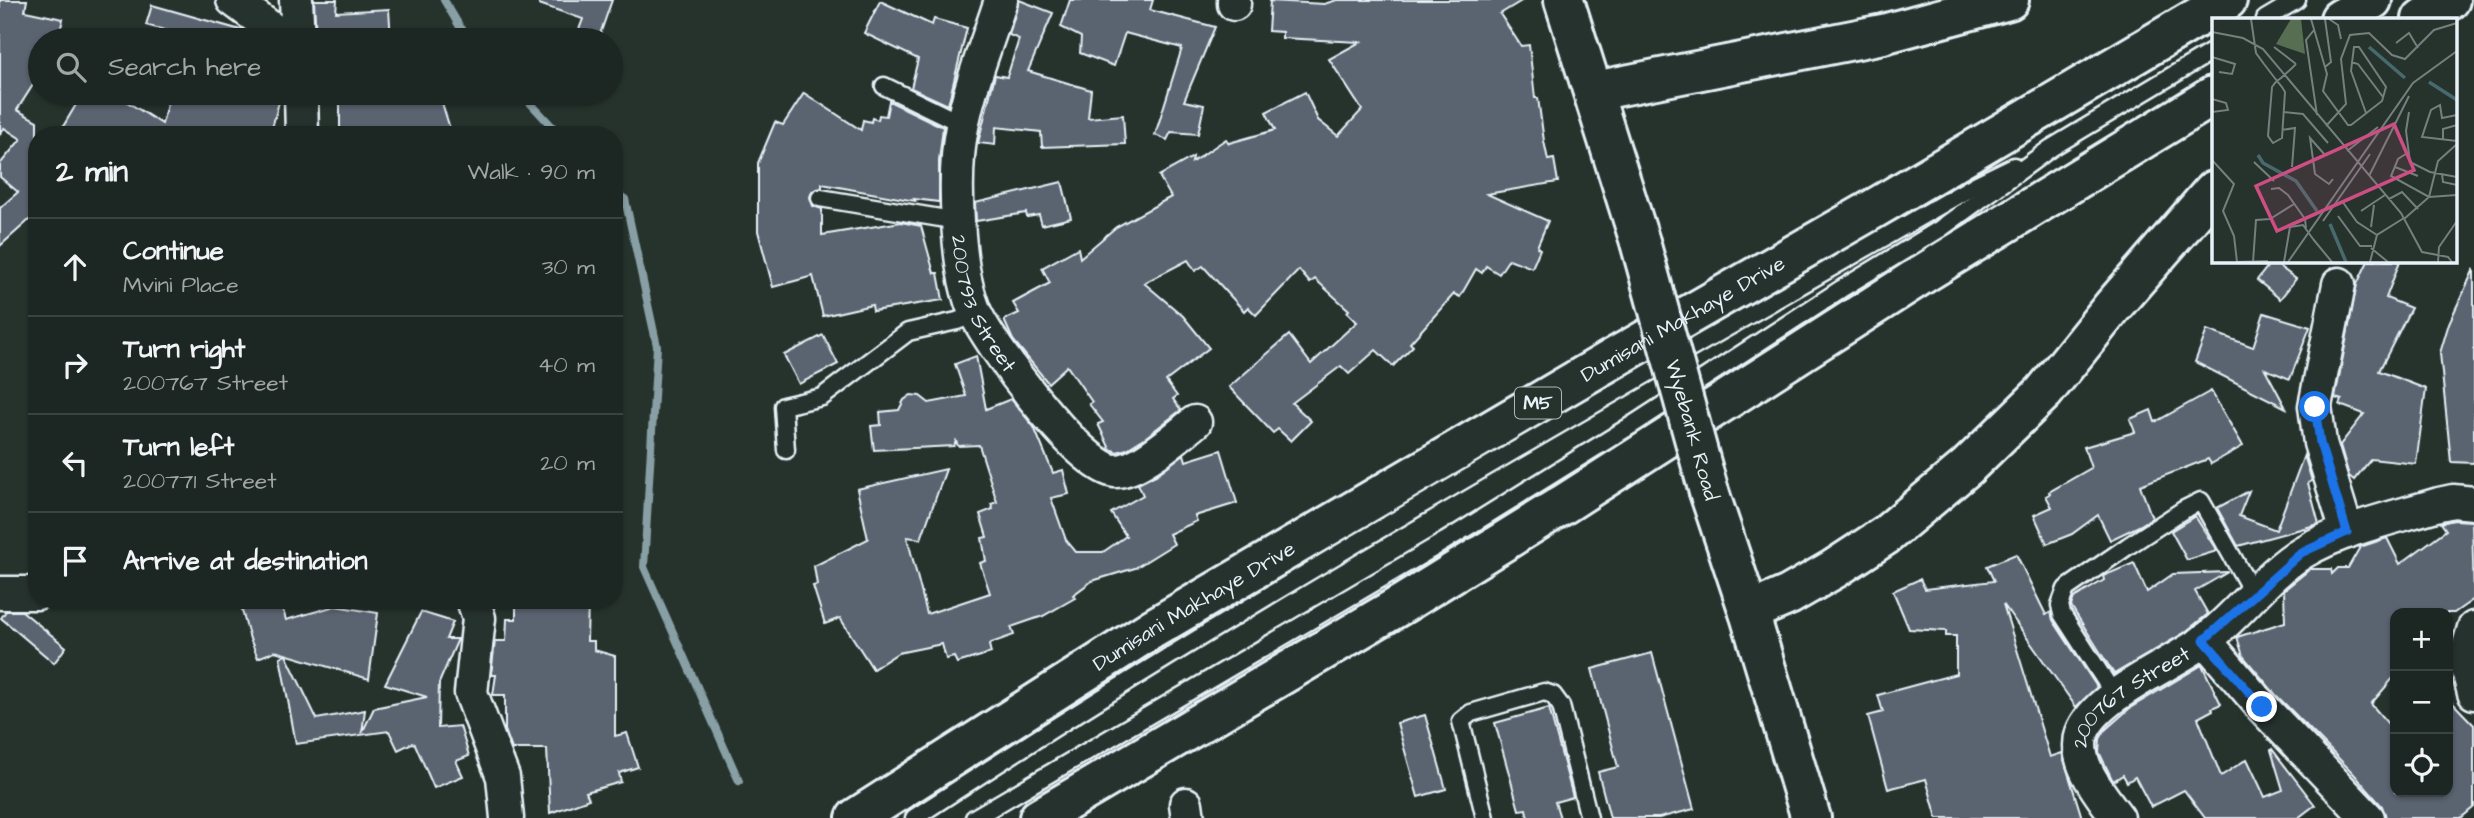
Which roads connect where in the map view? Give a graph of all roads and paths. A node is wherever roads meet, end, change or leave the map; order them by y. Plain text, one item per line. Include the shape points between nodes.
1 (233, 0) edge
2 (296, 0) edge
3 (1001, 0) edge
4 (1564, 0) edge
5 (2010, 0) edge
6 (2227, 0) edge
7 (2297, 0) edge
8 (2372, 0) edge
9 (2449, 0) edge
10 (2267, 18) edge
11 (2342, 18) edge
12 (2423, 18) edge
13 (270, 28) edge
14 (297, 28) edge
15 (2212, 52) edge
16 (884, 86) dead end
17 (1595, 91) junction
18 (2212, 97) edge
19 (301, 105) edge
20 (962, 124) junction
21 (302, 126) edge
22 (2051, 148) junction
23 (2212, 192) edge
24 (820, 198) dead end
25 (958, 221) junction
26 (2339, 284) dead end
27 (976, 314) junction
28 (1195, 422) dead end
29 (786, 450) dead end
30 (2474, 503) edge
31 (2347, 532) junction
32 (0, 593) edge
33 (28, 593) edge
34 (2253, 595) junction
35 (476, 609) edge
36 (1749, 612) junction
37 (2474, 628) edge
38 (2204, 640) junction
39 (2474, 693) edge
40 (2115, 696) junction
41 (507, 818) edge
42 (856, 818) edge
43 (914, 818) edge
44 (974, 818) edge
45 (1039, 818) edge
46 (1485, 818) edge
47 (1589, 818) edge
48 (1811, 818) edge
49 (2118, 818) edge
50 (2368, 818) edge

1 - 13 street
2 - 14 street
3 - 20 street, 200793 Street
4 - 17 main road, Wyebank Road
5 - 17 main road via 1883,34
6 - 42 main road, Dumisani Makhaye Drive / M5 via 1163,622
7 - 10 lane
8 - 11 main road
9 - 12 main road
15 - 22 lane
16 - 20 lane
17 - 36 main road, Wyebank Road, bridge via 1709,492
18 - 45 main road via 1404,603
19 - 21 street
20 - 25 street, 200793 Street
22 - 43 lane via 1977,184 1342,550
22 - 44 lane via 1940,229 1612,438
23 - 36 main road via 2044,392 1967,467 1886,535 1823,576
24 - 25 lane
25 - 27 street, 200793 Street via 963,271
26 - 31 street via 2315,407 2320,443
27 - 28 street, 200793 Street via 996,349 1045,411 1100,466 1118,471 1130,467
27 - 29 lane via 908,332 822,397 783,405
30 - 31 street, 200767 Street via 2446,503
31 - 34 street, 200767 Street via 2301,553
32 - 33 street
34 - 38 street, 200767 Street
34 - 40 lane via 2201,502 2127,545 2066,589 2062,614
35 - 41 street via 479,618 471,693 503,777
36 - 48 main road, Wyebank Road
37 - 39 street via 2465,659
38 - 40 street, 200767 Street
38 - 50 street
40 - 49 street, 200767 Street via 2100,706 2086,725 2079,752
46 - 47 lane via 1461,721 1471,713 1544,692 1561,706

